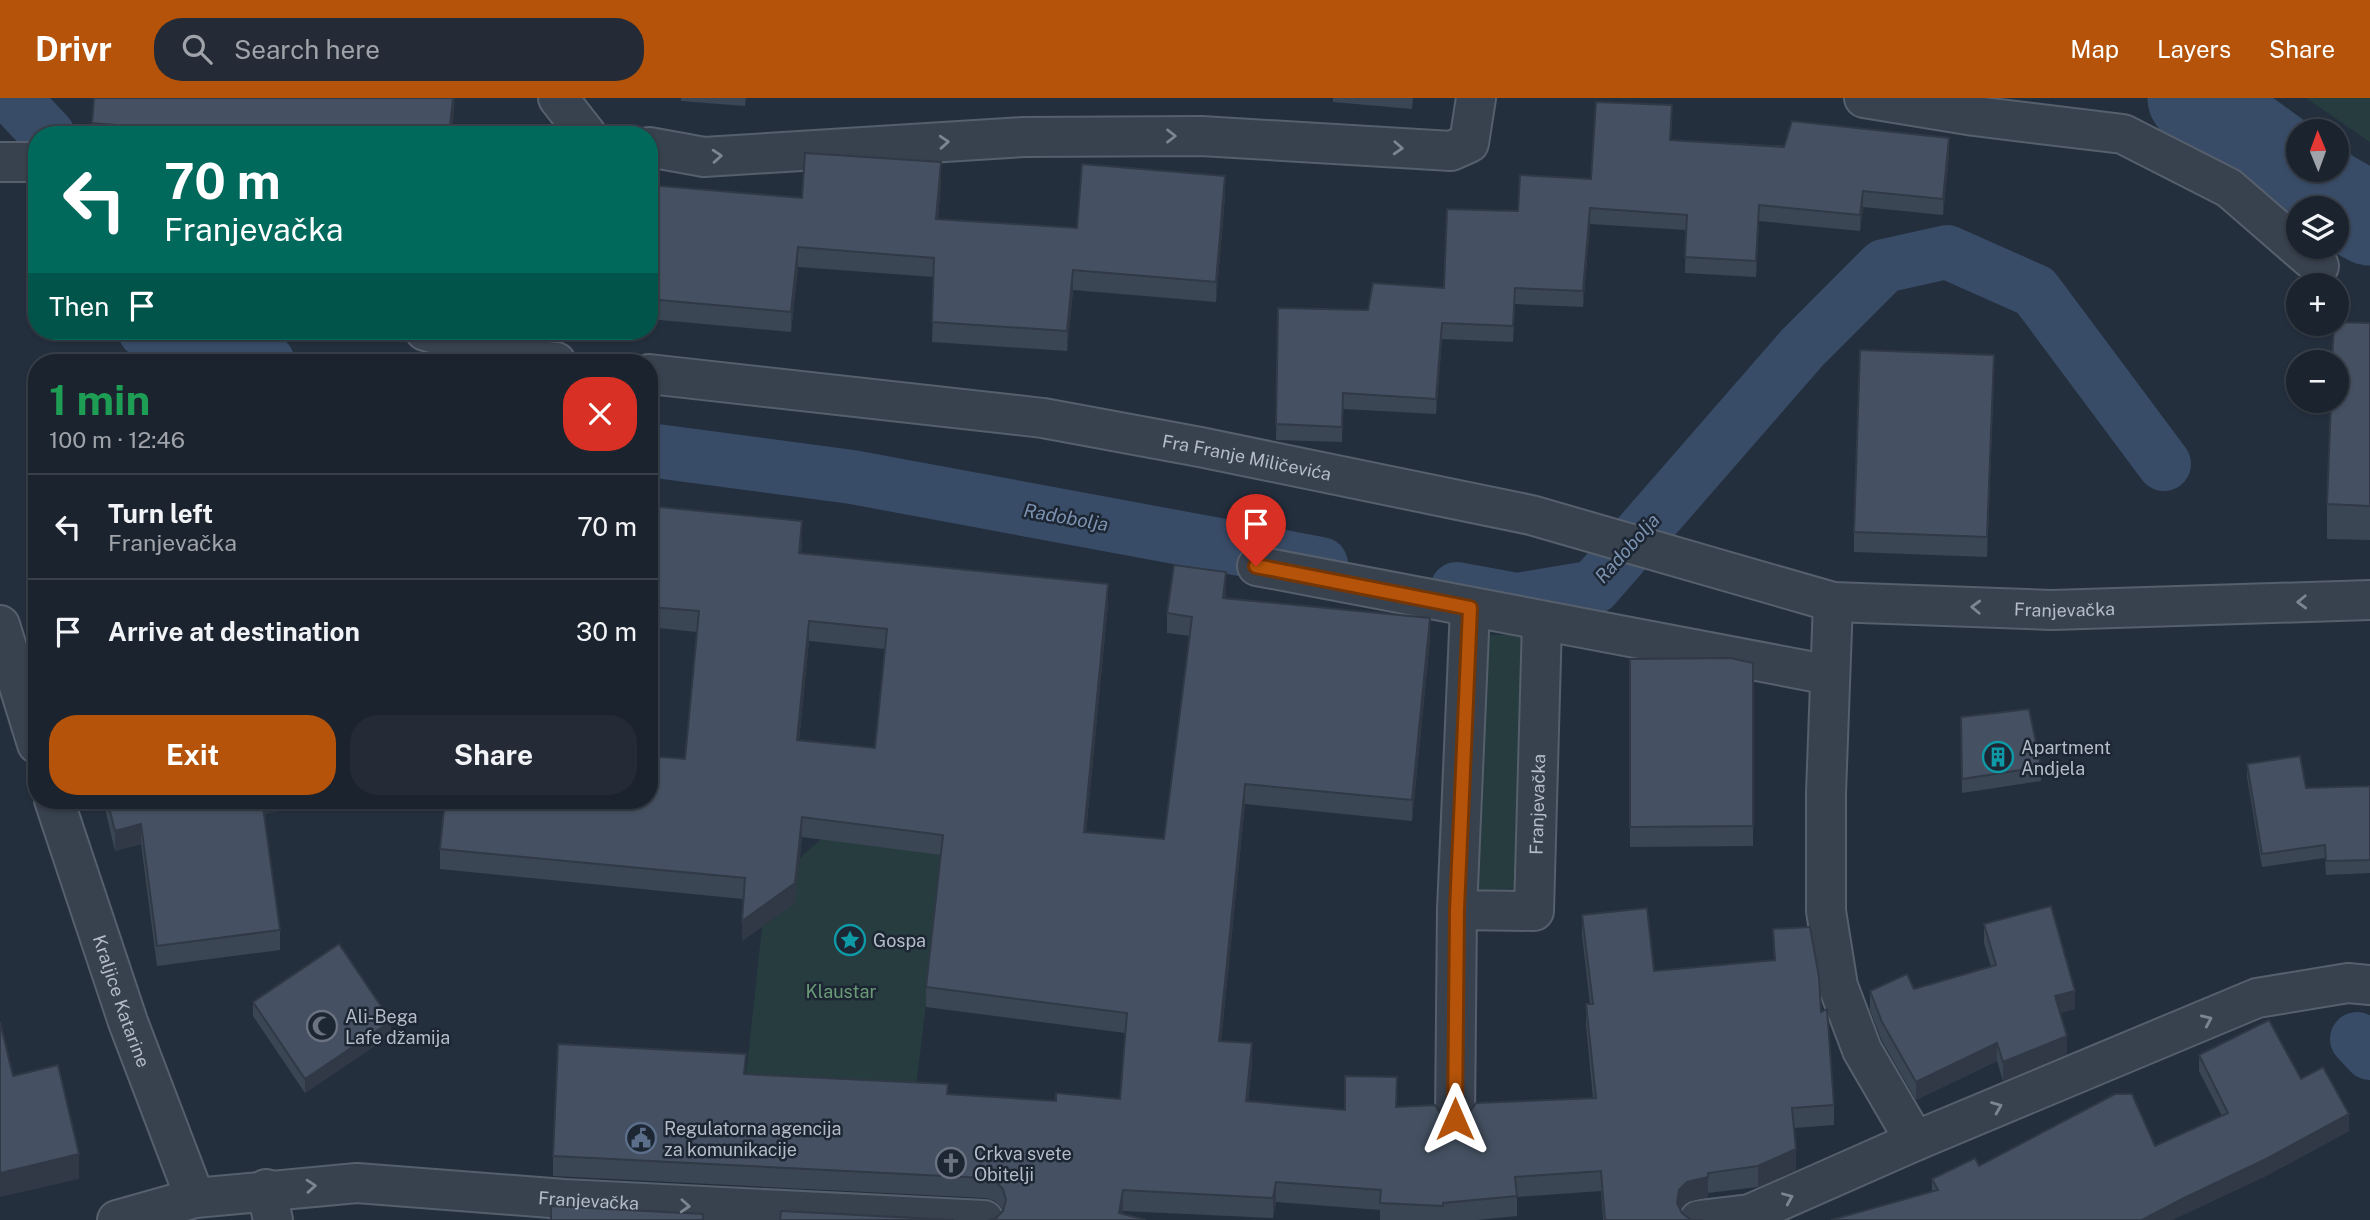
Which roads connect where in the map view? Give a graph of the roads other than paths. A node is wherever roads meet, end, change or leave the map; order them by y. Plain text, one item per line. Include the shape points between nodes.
1 (558, 98) edge
2 (1476, 98) edge
3 (1864, 98) edge
4 (580, 126) edge
5 (658, 149) edge
6 (2319, 266) dead end
7 (457, 340) edge
8 (508, 354) edge
9 (658, 374) edge
10 (1256, 566) dead end
11 (2370, 600) edge
12 (1833, 602) junction
13 (1470, 608) junction
14 (1542, 621) junction
15 (0, 625) edge
16 (1830, 675) junction
17 (28, 715) edge
18 (57, 809) edge
19 (1457, 910) junction
20 (2370, 985) edge
21 (1455, 1119) edge
22 (1915, 1141) junction
23 (195, 1198) junction
24 (269, 1205) edge
25 (117, 1220) edge
26 (984, 1220) edge
27 (1699, 1220) edge

1 - 4 street
5 -> 2 street via 704,157 1024,137 1200,136 1451,151 1469,143
3 - 6 street via 2123,134 2229,188
7 - 8 street
9 - 12 street, Fra Franje Miličevića via 1043,418 1517,512
10 - 13 street
11 -> 12 street, Franjevačka via 2052,610
12 - 16 street
13 - 14 street
13 - 19 street
14 - 16 street
14 - 19 street, Franjevačka via 1534,911
15 - 17 street
16 - 22 street via 1826,911 1838,986 1862,1050
18 - 23 street, Kraljice Katarine via 128,1022
19 - 21 street
22 -> 20 street via 2257,999 2348,983
27 -> 22 street via 1750,1214
23 - 24 street, Franjevačka
23 - 25 street, Franjevačka
24 -> 26 street, Franjevačka via 357,1182 620,1202

